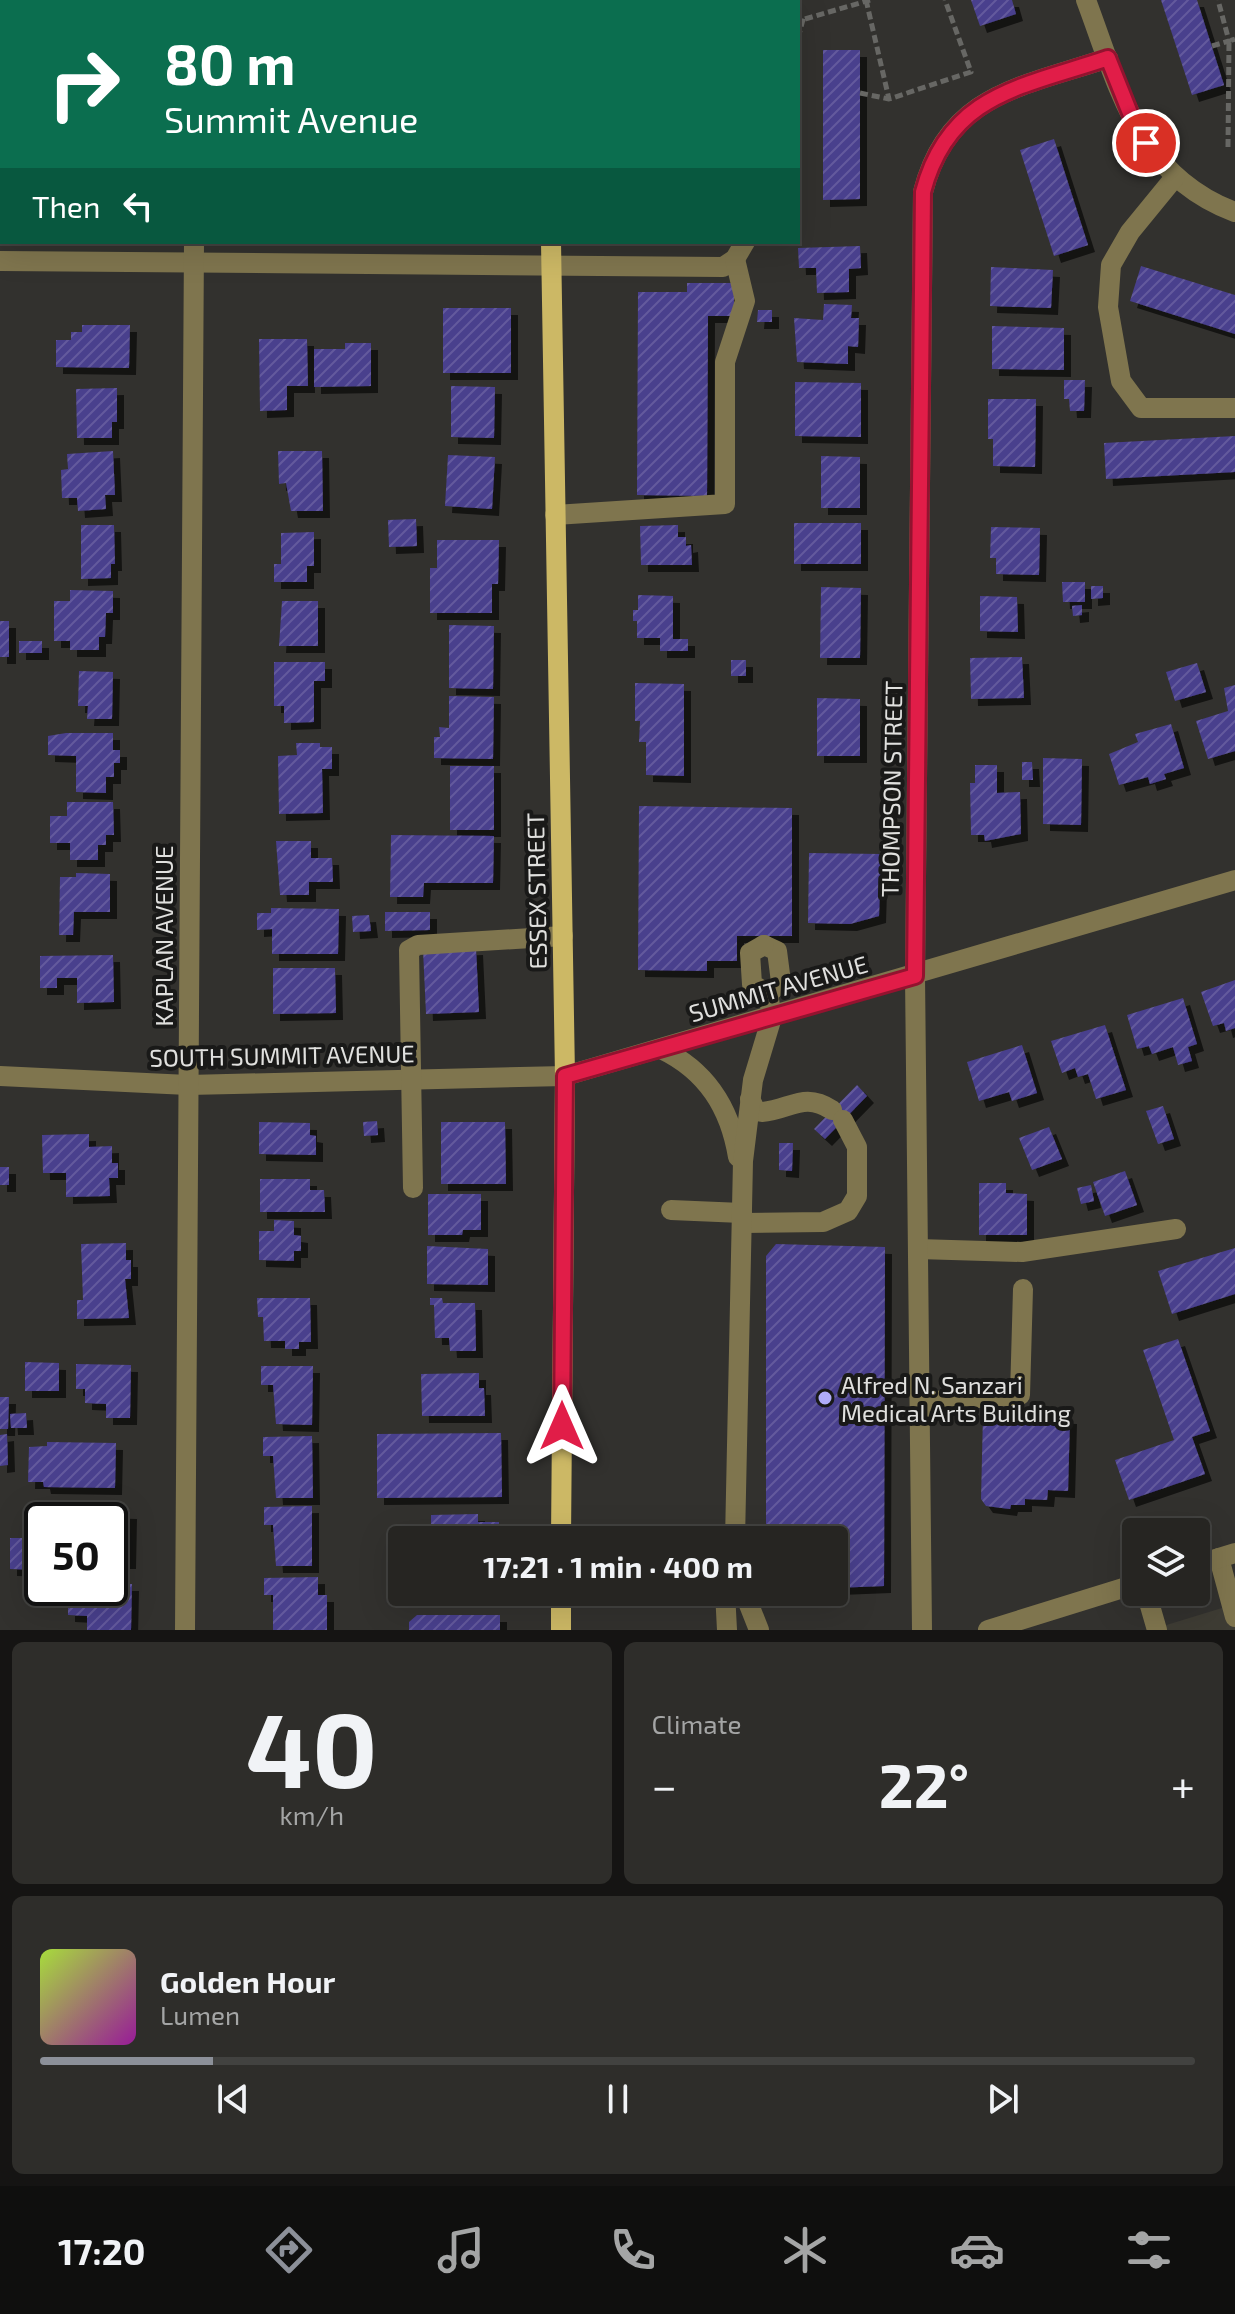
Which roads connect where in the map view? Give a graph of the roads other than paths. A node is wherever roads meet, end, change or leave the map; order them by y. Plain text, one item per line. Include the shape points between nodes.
1 (1086, 0) edge
2 (1108, 58) junction
3 (1175, 177) junction
4 (1235, 212) edge
5 (419, 244) edge
6 (551, 244) edge
7 (740, 250) edge
8 (194, 252) edge
9 (0, 261) edge
10 (419, 264) junction
11 (551, 265) junction
12 (1235, 408) edge
13 (555, 515) junction
14 (1235, 880) edge
15 (563, 936) junction
16 (763, 940) dead end
17 (915, 976) junction
18 (772, 1017) junction
19 (661, 1049) junction
20 (0, 1076) edge
21 (565, 1076) junction
22 (410, 1079) junction
23 (188, 1085) junction
24 (750, 1099) junction
25 (743, 1183) junction
26 (413, 1188) dead end
27 (671, 1210) dead end
28 (742, 1218) junction
29 (1176, 1229) dead end
30 (918, 1249) junction
31 (1023, 1289) dead end
32 (920, 1402) junction
33 (561, 1526) edge
34 (735, 1526) edge
35 (1227, 1556) edge
36 (1122, 1588) edge
37 (561, 1606) edge
38 (726, 1606) edge
39 (750, 1606) edge
40 (1150, 1606) edge
41 (1235, 1617) edge
42 (185, 1630) edge
43 (561, 1630) edge
44 (727, 1630) edge
45 (759, 1630) edge
46 (922, 1630) edge
47 (988, 1630) edge
48 (1157, 1630) edge

1 - 2 street
2 - 3 street via 1136,128
2 - 17 street, THOMPSON STREET via 991,98 965,115 944,139 923,192
3 - 4 street
3 - 12 street via 1130,232 1111,265 1108,307 1121,381 1141,408
5 - 10 street
6 - 11 main road, ESSEX STREET
7 - 11 street via 723,267
7 - 13 street via 745,301 725,362 725,504
8 - 9 street
8 - 10 street
8 - 23 street, KAPLAN AVENUE
10 - 11 street
11 - 13 main road, ESSEX STREET
13 - 15 main road, ESSEX STREET
14 - 17 street, SUMMIT AVENUE
15 - 21 main road, ESSEX STREET
15 - 22 street via 418,945 409,950
16 - 18 street via 777,951 781,982 768,994
17 - 18 street, SUMMIT AVENUE
17 - 30 street, THOMPSON STREET
18 - 19 street, SUMMIT AVENUE
18 - 24 street
19 - 21 street, SUMMIT AVENUE
19 - 25 street via 696,1070 720,1099 736,1140
20 - 23 street, SOUTH SUMMIT AVENUE
21 - 22 street, SOUTH SUMMIT AVENUE
21 - 33 main road, ESSEX STREET
22 - 23 street, SOUTH SUMMIT AVENUE
22 - 26 street
23 - 42 street, KAPLAN AVENUE
24 - 25 street
24 - 28 street via 756,1111 813,1100 838,1115 857,1147 857,1196 848,1211 823,1222
25 - 28 street
27 - 28 street
28 - 34 street
29 - 30 street via 1022,1252
30 - 32 street, THOMPSON STREET
31 - 32 street via 1020,1395
32 - 46 street, THOMPSON STREET
35 - 41 street
36 - 47 street
37 - 43 main road
38 - 44 street
39 - 45 street
40 - 48 street

